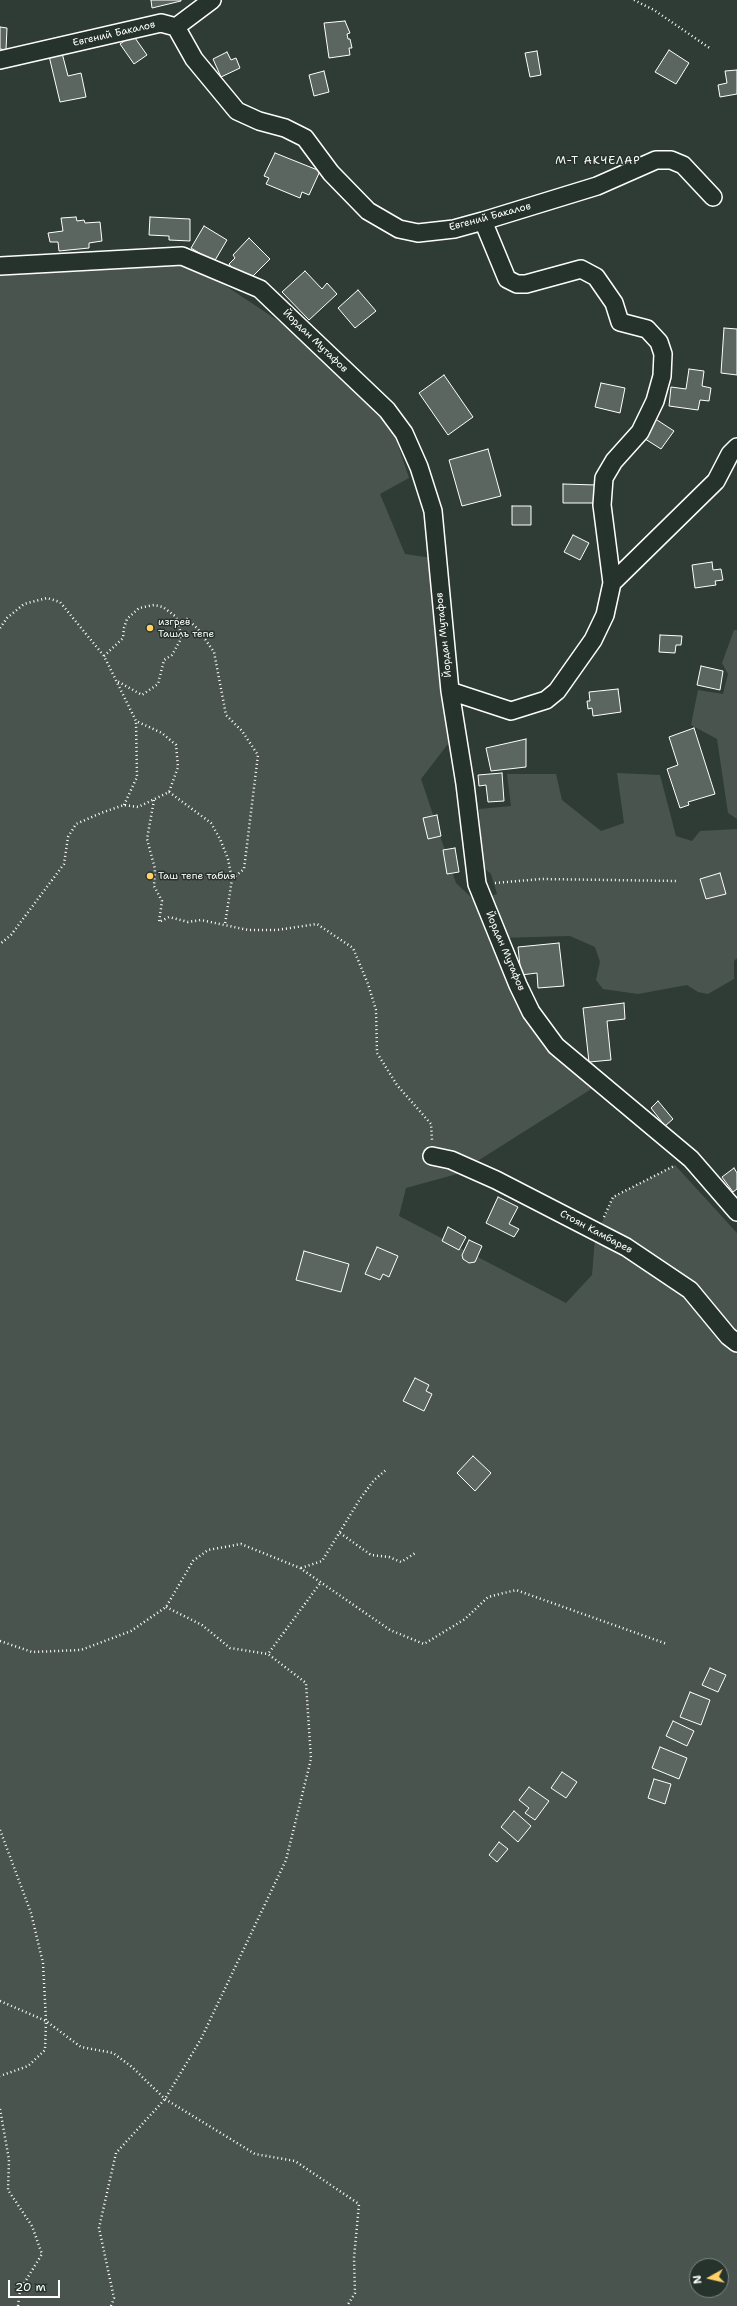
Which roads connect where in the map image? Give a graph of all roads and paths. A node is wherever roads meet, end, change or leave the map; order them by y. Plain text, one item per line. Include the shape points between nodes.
1 (212, 0) edge
2 (634, 0) edge
3 (176, 26) junction
4 (711, 49) dead end
5 (0, 60) edge
6 (713, 197) dead end
7 (483, 221) junction
8 (0, 266) edge
9 (737, 447) edge
10 (612, 583) junction
11 (179, 622) junction
12 (0, 628) edge
13 (104, 656) junction
14 (117, 681) junction
15 (450, 691) junction
16 (136, 721) junction
17 (169, 792) junction
18 (154, 800) junction
19 (124, 805) junction
20 (232, 879) junction
21 (678, 881) dead end
22 (477, 884) junction
23 (225, 924) junction
24 (0, 944) edge
25 (684, 1153) junction
26 (432, 1156) joint
27 (737, 1212) edge
28 (598, 1232) junction
29 (737, 1343) edge
30 (386, 1470) dead end
31 (340, 1533) junction
32 (417, 1552) dead end
33 (300, 1568) junction
34 (321, 1582) junction
35 (166, 1607) junction
36 (0, 1641) edge
37 (667, 1644) dead end
38 (268, 1654) junction
39 (0, 1830) edge
40 (0, 2001) edge
41 (46, 2022) junction
42 (0, 2076) edge
43 (166, 2099) junction
44 (0, 2109) edge
45 (18, 2306) edge
46 (111, 2306) edge
47 (347, 2306) edge

1 - 3 street
2 - 4 path via 654,10
3 - 5 street, Евгений Бакалов via 161,23
3 - 7 street, Евгений Бакалов via 194,59 237,110 305,138 330,173 368,212 399,229 418,233 454,229
6 - 7 street, Евгений Бакалов via 683,165 671,160 656,160 597,186
7 - 10 street via 507,279 518,284 526,284 581,269 596,277 614,304 620,322 647,329 659,342 663,354 662,376 655,400 640,432 614,461 604,478 602,505
8 - 15 street, Йордан Мутафов via 182,256 260,289 271,299 388,410 404,433 434,511 435,548
9 - 10 street via 730,454 716,481
10 - 15 street via 605,615 593,640 558,691 546,700 511,711
11 - 13 path via 163,607 154,605 139,608 127,619 123,638
11 - 14 path via 181,639 175,652 164,660 158,684 142,695
11 - 20 path via 187,619 198,629 214,652 226,715 242,730 258,755 244,869
12 - 13 path via 24,604 47,598 60,602
13 - 14 path
14 - 16 path
15 - 22 street, Йордан Мутафов
16 - 17 path via 162,733 176,745 178,767
16 - 19 path via 137,777
17 - 18 path
17 - 20 path via 211,823 228,859
18 - 19 path via 138,807
18 - 23 path via 147,839 155,869 154,886 162,901 159,922 169,917 188,922 200,920
19 - 24 path via 76,824 68,837 64,864 11,935
20 - 23 path
21 - 22 path via 541,879
22 - 25 street, Йордан Мутафов via 531,1012 556,1046
23 - 26 path via 248,930 277,930 317,924 353,948 376,1010 377,1053 397,1085 431,1124
25 - 27 street, Йордан Мутафов
25 - 28 path via 675,1165 612,1197
26 - 28 street, Стоян Камбарев via 451,1160 496,1180
28 - 29 street, Стоян Камбарев via 626,1247 690,1290 728,1336
30 - 31 path via 374,1480 360,1499
31 - 32 path via 371,1555 401,1562
31 - 33 path via 322,1561
33 - 34 path
33 - 35 path via 240,1544 208,1550 193,1561
34 - 37 path via 390,1630 424,1644 465,1619 488,1597 516,1590
34 - 38 path
35 - 36 path via 131,1631 82,1650 32,1652
35 - 38 path via 202,1625 230,1648
38 - 43 path via 306,1683 311,1759 286,1860 201,2039
39 - 41 path via 31,1913 43,1964
40 - 41 path
41 - 42 path via 45,2050 28,2066
41 - 43 path via 82,2047 113,2053
43 - 46 path via 116,2153 100,2228 114,2298
43 - 47 path via 255,2154 295,2161 359,2204 354,2258 355,2293
44 - 45 path via 9,2160 8,2190 32,2226 42,2254 20,2290

